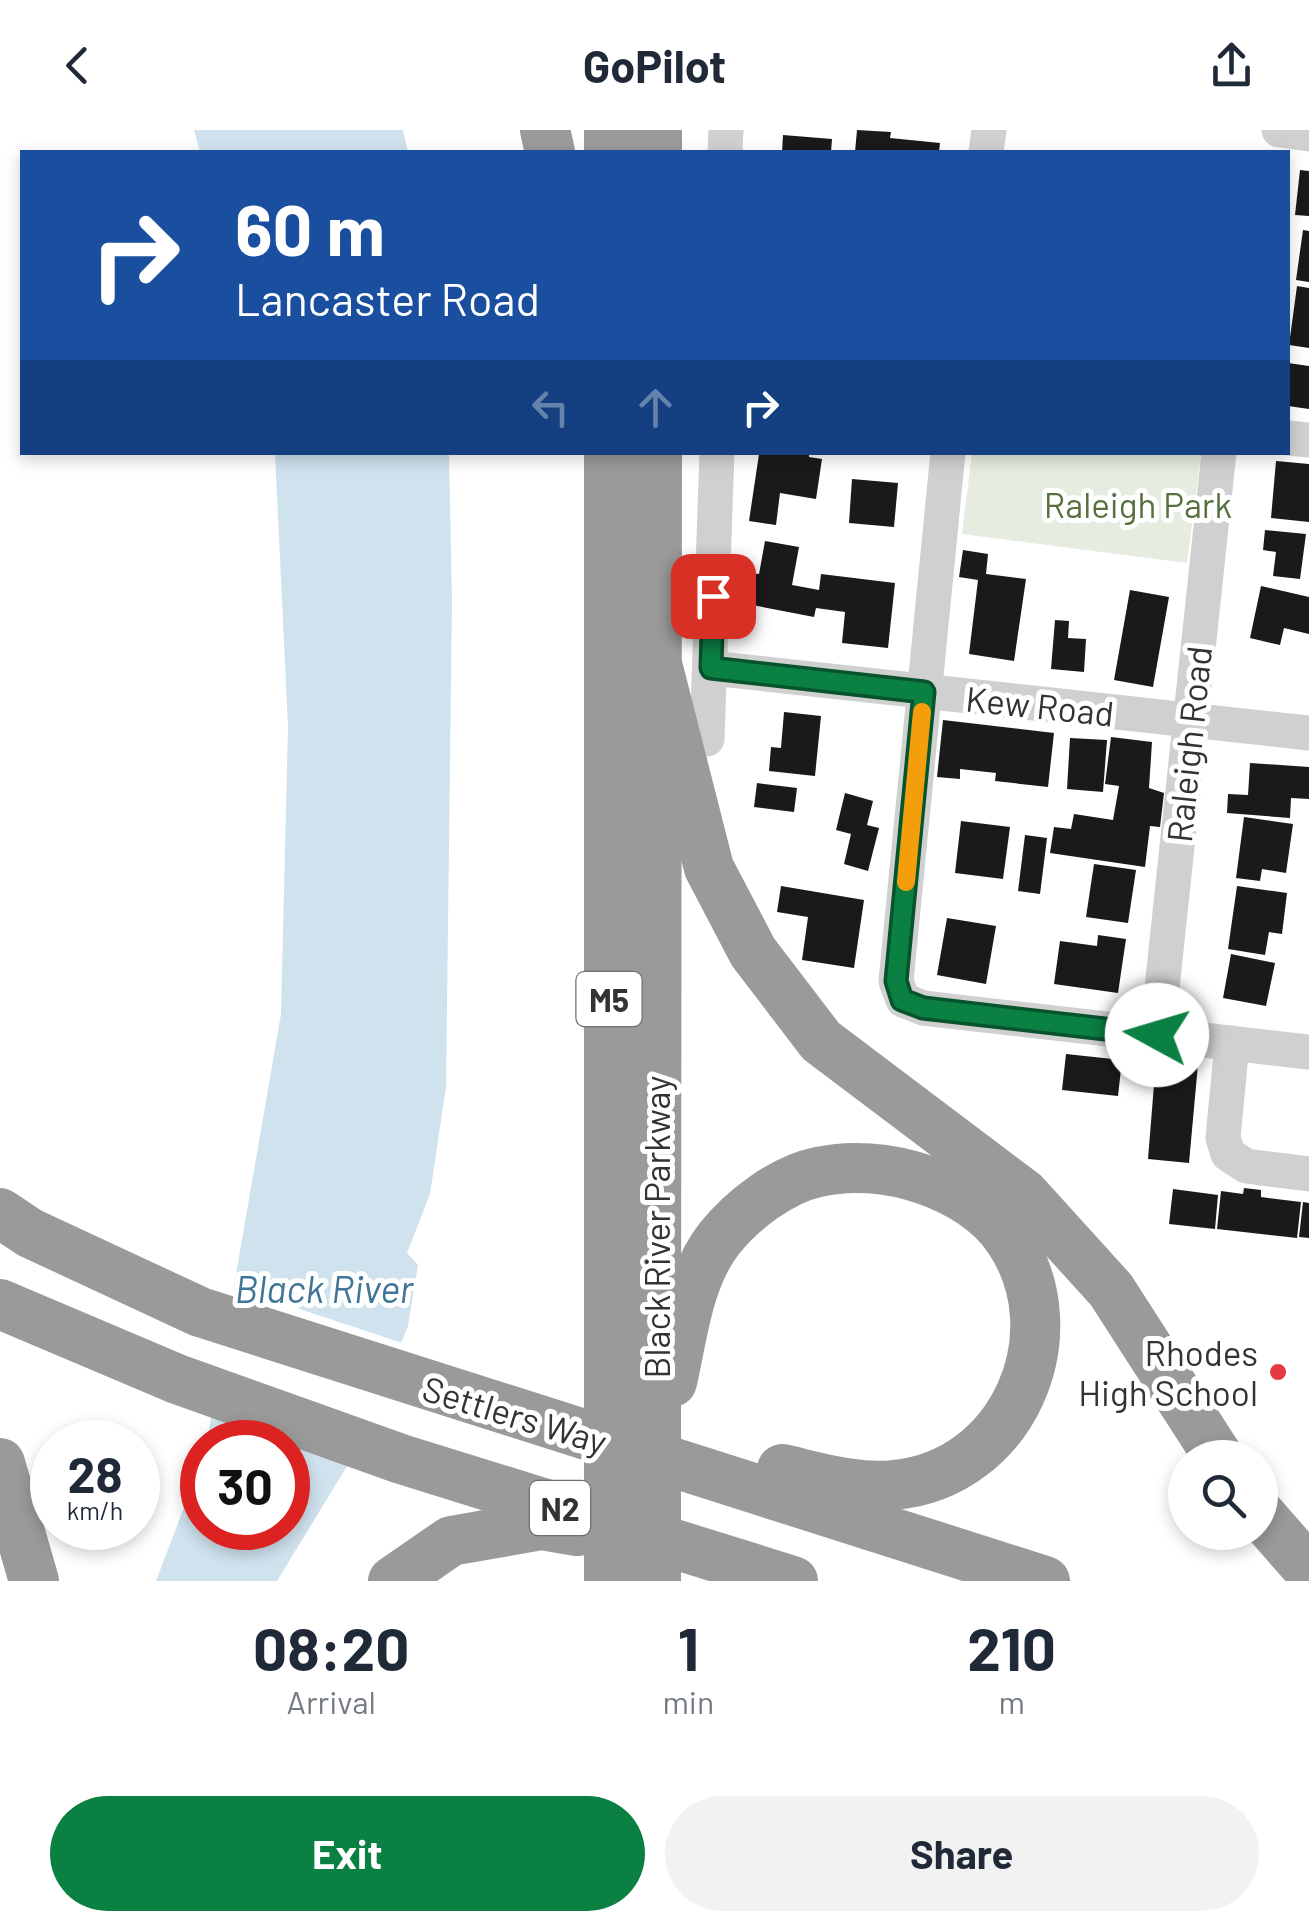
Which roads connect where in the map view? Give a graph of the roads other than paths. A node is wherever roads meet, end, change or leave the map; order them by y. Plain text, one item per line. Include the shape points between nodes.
1 (1279, 130) edge
2 (1309, 134) edge
3 (593, 455) edge
4 (609, 455) edge
5 (657, 455) edge
6 (717, 455) edge
7 (948, 455) edge
8 (1219, 455) edge
9 (609, 636) junction
10 (657, 664) junction
11 (711, 668) junction
12 (924, 692) junction
13 (1190, 721) junction
14 (1309, 734) edge
15 (708, 739) dead end
16 (1157, 1035) junction
17 (1232, 1043) junction
18 (1309, 1052) edge
19 (1309, 1174) edge
20 (0, 1213) edge
21 (0, 1304) edge
22 (646, 1374) junction
23 (1207, 1440) edge
24 (0, 1463) edge
25 (682, 1466) junction
26 (1278, 1535) edge
27 (698, 1570) edge
28 (1309, 1570) edge
29 (34, 1581) edge
30 (392, 1581) edge
31 (610, 1581) edge
32 (656, 1581) edge
33 (792, 1581) edge
34 (1045, 1581) edge

1 - 2 street
3 - 9 highway
4 - 9 highway, Black River Parkway / M5
5 - 10 highway, Black River Parkway / M5
6 - 11 street
7 - 12 street
8 - 13 street, Raleigh Road
9 - 22 highway, Black River Parkway / M5
10 - 22 highway, Black River Parkway / M5
10 - 23 highway via 709,868 753,952 821,1042 1024,1194 1110,1290
11 - 12 street, Kew Road
11 - 15 street
12 - 13 street, Kew Road
12 - 16 street via 896,981 902,1000 923,1008
13 - 14 street, Kew Road
13 - 16 street, Raleigh Road
16 - 17 street
17 - 18 street
17 - 19 street via 1228,1154 1246,1166
20 - 25 highway, Settlers Way / N2 via 200,1312
21 - 27 highway, N2 via 177,1379
22 - 25 highway via 718,1240 755,1202 818,1172 890,1170 962,1192 1008,1238 1030,1282 1037,1335 1025,1391 994,1436 949,1469 895,1486 778,1468
22 - 27 highway
22 - 31 highway, Black River Parkway / M5, bridge
22 - 32 highway, Black River Parkway / M5, bridge
24 - 29 highway
25 - 34 highway, Settlers Way / N2
26 - 28 highway
27 - 30 highway via 542,1525 451,1541
27 - 33 highway, N2

